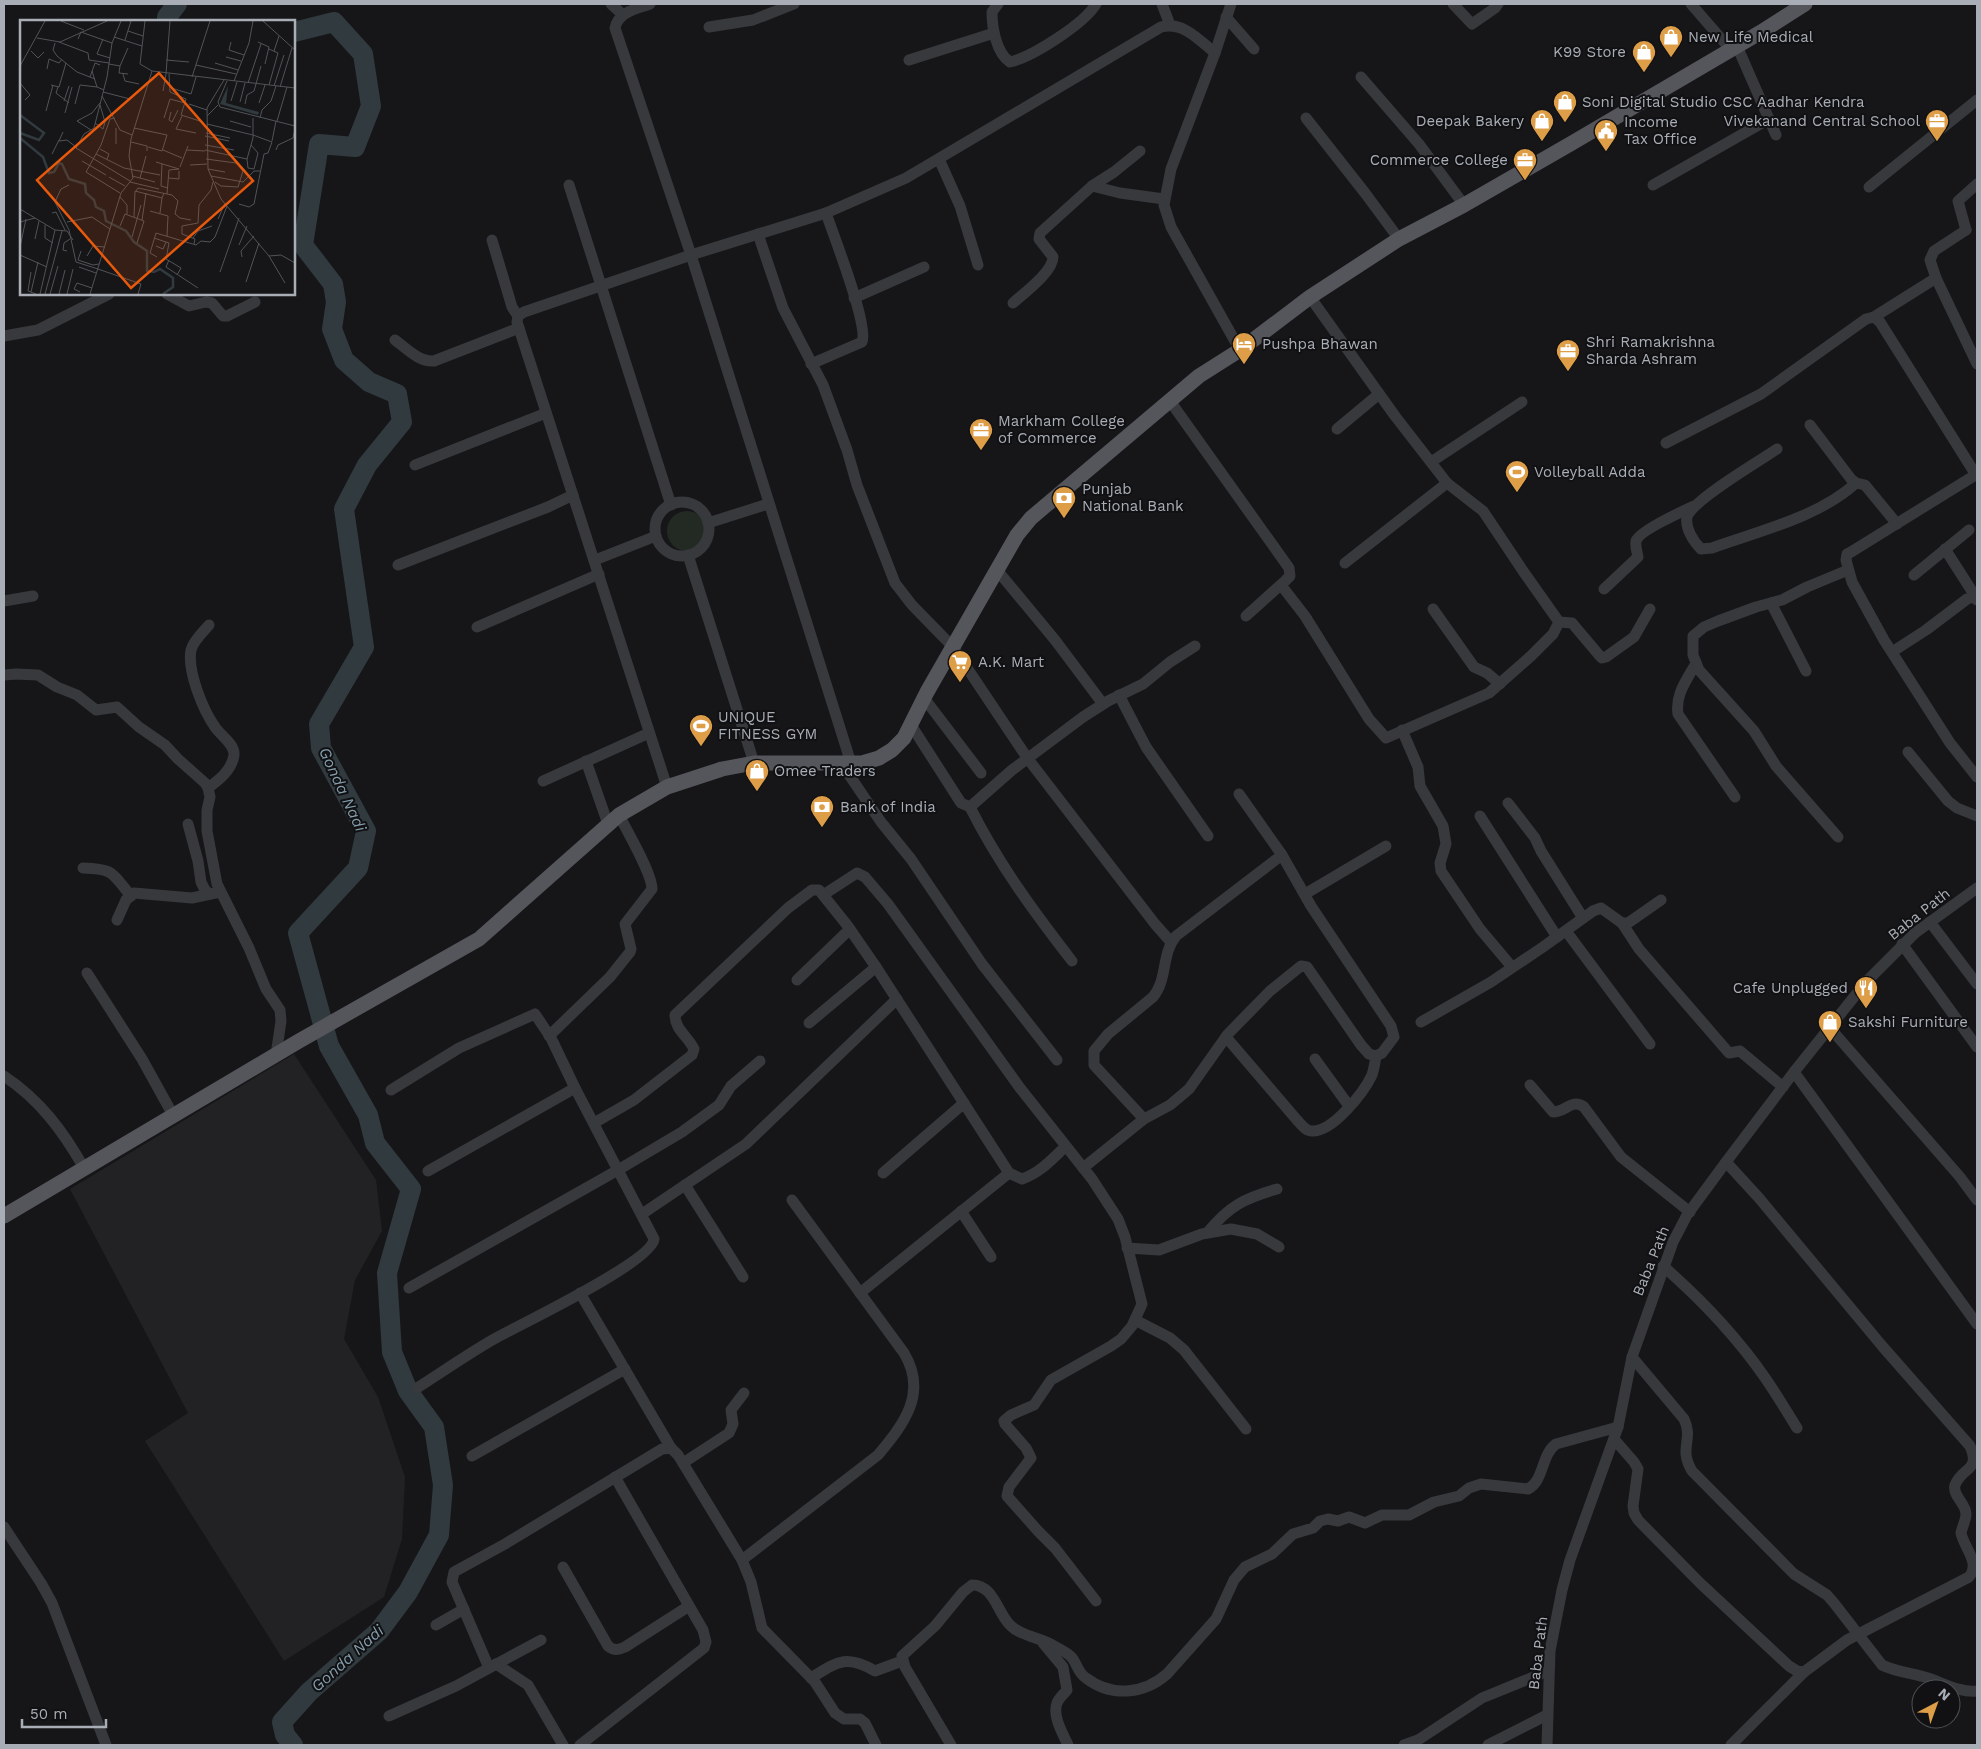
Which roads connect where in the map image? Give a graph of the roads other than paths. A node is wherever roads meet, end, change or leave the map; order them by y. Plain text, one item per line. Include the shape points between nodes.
1 (611, 4) edge
2 (650, 4) edge
3 (794, 4) edge
4 (998, 4) edge
5 (1096, 4) edge
6 (1162, 4) edge
7 (1231, 4) edge
8 (1453, 4) edge
9 (1498, 4) edge
10 (1690, 4) edge
11 (1799, 5) edge
12 (622, 14) junction
13 (1226, 17) junction
14 (1170, 25) junction
15 (709, 27) dead end
16 (994, 33) junction
17 (1734, 48) junction
18 (1254, 49) dead end
19 (1215, 53) junction
20 (909, 60) dead end
21 (1360, 77) dead end
22 (1977, 100) edge
23 (1306, 118) dead end
24 (1769, 119) junction
25 (1776, 135) dead end
26 (1140, 151) dead end
27 (939, 159) junction
28 (1977, 184) edge
29 (569, 185) dead end
30 (1653, 185) dead end
31 (1092, 186) junction
32 (1869, 187) dead end
33 (1164, 200) junction
34 (1464, 205) junction
35 (826, 212) junction
36 (1966, 230) junction
37 (758, 234) junction
38 (1977, 234) edge
39 (1399, 239) junction
40 (492, 240) dead end
41 (690, 255) junction
42 (978, 265) dead end
43 (924, 267) dead end
44 (1936, 278) junction
45 (601, 286) junction
46 (107, 295) edge
47 (168, 295) edge
48 (1310, 297) junction
49 (854, 298) junction
50 (255, 302) dead end
51 (1013, 303) dead end
52 (518, 316) junction
53 (1874, 317) junction
54 (519, 328) junction
55 (4, 336) edge
56 (395, 340) dead end
57 (1240, 350) junction
58 (811, 364) junction
59 (1977, 364) edge
60 (1379, 394) junction
61 (1170, 401) junction
62 (1522, 402) dead end
63 (546, 413) junction
64 (1810, 425) dead end
65 (1337, 429) dead end
66 (1666, 443) dead end
67 (1777, 449) dead end
68 (1431, 462) junction
69 (415, 465) dead end
70 (1976, 475) edge
71 (1447, 483) junction
72 (1856, 483) junction
73 (573, 495) junction
74 (671, 504) junction
75 (768, 504) junction
76 (1696, 505) junction
77 (708, 523) junction
78 (1897, 524) junction
79 (1969, 530) dead end
80 (656, 536) junction
81 (1945, 549) junction
82 (688, 555) junction
83 (595, 560) junction
84 (1345, 564) dead end
85 (398, 565) dead end
86 (997, 570) junction
87 (1848, 570) junction
88 (599, 574) junction
89 (1914, 575) dead end
90 (1281, 585) junction
91 (1604, 589) dead end
92 (33, 596) dead end
93 (1977, 599) edge
94 (4, 601) edge
95 (1771, 603) junction
96 (1433, 608) dead end
97 (1650, 609) dead end
98 (1246, 616) dead end
99 (1559, 622) junction
100 (209, 625) dead end
101 (477, 627) dead end
102 (954, 646) junction
103 (1195, 646) dead end
104 (1892, 652) junction
105 (1696, 663) junction
106 (1806, 671) dead end
107 (4, 675) edge
108 (1500, 684) junction
109 (1119, 696) junction
110 (924, 698) junction
111 (1104, 704) junction
112 (910, 725) junction
113 (1402, 730) junction
114 (649, 732) junction
115 (1908, 752) dead end
116 (1028, 759) junction
117 (586, 761) junction
118 (754, 763) junction
119 (846, 763) junction
120 (981, 773) dead end
121 (1977, 777) edge
122 (543, 781) dead end
123 (667, 787) junction
124 (208, 788) junction
125 (1239, 794) dead end
126 (1735, 797) dead end
127 (1508, 803) dead end
128 (970, 807) junction
129 (1480, 816) dead end
130 (1977, 816) edge
131 (613, 819) junction
132 (188, 824) dead end
133 (1208, 836) dead end
134 (1838, 838) dead end
135 (1386, 846) dead end
136 (1282, 855) junction
137 (83, 868) dead end
138 (1976, 892) edge
139 (215, 893) junction
140 (1305, 894) junction
141 (823, 895) junction
142 (130, 896) junction
143 (1661, 900) dead end
144 (1583, 918) junction
145 (117, 920) dead end
146 (1930, 922) junction
147 (1622, 923) junction
148 (850, 929) junction
149 (1562, 934) junction
150 (1171, 942) junction
151 (1902, 944) junction
152 (1072, 961) dead end
153 (876, 967) junction
154 (1512, 967) junction
155 (87, 972) dead end
156 (797, 980) dead end
157 (1977, 984) edge
158 (897, 999) junction
159 (1421, 1022) dead end
160 (809, 1023) dead end
161 (1830, 1028) junction
162 (550, 1036) junction
163 (1226, 1037) junction
164 (1650, 1044) dead end
165 (1977, 1047) edge
166 (276, 1055) junction
167 (1376, 1056) junction
168 (1315, 1059) dead end
169 (1057, 1060) dead end
170 (760, 1061) dead end
171 (1794, 1072) junction
172 (4, 1076) edge
173 (1530, 1086) dead end
174 (1783, 1087) junction
175 (575, 1088) junction
176 (391, 1090) dead end
177 (964, 1102) junction
178 (1349, 1106) junction
179 (173, 1115) junction
180 (1144, 1119) junction
181 (594, 1123) junction
182 (1065, 1147) junction
183 (1726, 1162) junction
184 (84, 1168) junction
185 (1083, 1168) junction
186 (618, 1170) junction
187 (428, 1171) dead end
188 (883, 1173) dead end
189 (1009, 1173) junction
190 (685, 1185) junction
191 (1277, 1189) dead end
192 (792, 1200) dead end
193 (1977, 1200) edge
194 (961, 1211) junction
195 (1690, 1212) junction
196 (642, 1214) junction
197 (4, 1216) edge
198 (1208, 1232) junction
199 (1279, 1247) dead end
200 (1127, 1248) junction
201 (991, 1257) dead end
202 (1663, 1266) junction
203 (743, 1277) dead end
204 (409, 1288) dead end
205 (860, 1292) junction
206 (580, 1293) junction
207 (1135, 1320) junction
208 (1977, 1324) edge
209 (1632, 1357) junction
210 (625, 1369) junction
211 (417, 1388) dead end
212 (744, 1393) dead end
213 (1618, 1427) junction
214 (1797, 1428) dead end
215 (1246, 1429) dead end
216 (1614, 1439) junction
217 (671, 1448) junction
218 (472, 1456) dead end
219 (683, 1463) junction
220 (615, 1477) junction
221 (4, 1527) edge
222 (742, 1560) junction
223 (563, 1566) dead end
224 (1096, 1601) dead end
225 (689, 1606) junction
226 (464, 1609) junction
227 (436, 1625) dead end
228 (1858, 1634) junction
229 (1041, 1639) junction
230 (540, 1640) dead end
231 (902, 1661) junction
232 (493, 1666) junction
233 (1548, 1671) junction
234 (1804, 1672) junction
235 (811, 1678) junction
236 (1977, 1691) edge
237 (1547, 1715) junction
238 (389, 1716) dead end
239 (106, 1745) edge
240 (563, 1745) edge
241 (580, 1745) edge
242 (876, 1745) edge
243 (951, 1745) edge
244 (1068, 1745) edge
245 (1404, 1745) edge
246 (1488, 1745) edge
247 (1547, 1745) edge
248 (1731, 1745) edge

1 - 12 street
2 - 12 street
3 - 15 street via 753,20
4 - 16 street via 992,12
5 - 16 street via 1049,44 1010,62 998,46
6 - 14 street
7 - 13 street
8 - 9 street via 1474,24
10 - 17 street
11 - 17 main road
12 - 41 street via 614,28
13 - 18 street
13 - 19 street
14 - 19 street via 1186,30
14 - 27 street via 1161,27
16 - 20 street
17 - 24 street
17 - 34 main road
19 - 33 street via 1171,169
21 - 34 street via 1418,144
22 - 32 street
23 - 39 street
24 - 25 street
24 - 30 street
26 - 31 street
27 - 35 street via 906,178
27 - 42 street via 960,206
28 - 36 street via 1958,201
29 - 45 street
31 - 33 street via 1120,194
31 - 51 street via 1040,233 1039,238 1053,257 1052,263 1048,271
33 - 57 street via 1171,227
34 - 39 main road
35 - 37 street
35 - 49 street
36 - 38 street
36 - 44 street via 1934,251 1932,265
37 - 41 street
37 - 58 street via 783,308
39 - 48 main road
40 - 52 street via 512,307
41 - 45 street
41 - 75 street
43 - 49 street
44 - 53 street
44 - 59 street
45 - 52 street
45 - 74 street
46 - 55 street via 38,330
47 - 50 street via 189,306 212,303 223,316
48 - 57 main road
48 - 60 street
49 - 58 street via 864,330 862,342
52 - 54 street
53 - 66 street via 1866,319 1761,394
53 - 70 street
54 - 56 street via 434,361 420,358
54 - 63 street
57 - 61 main road via 1199,376
58 - 102 street via 823,385 895,583 912,605
60 - 65 street
60 - 68 street
61 - 86 main road via 1032,518 1017,535
61 - 90 street via 1289,568 1290,576
62 - 68 street
63 - 69 street
63 - 73 street
64 - 72 street
67 - 76 street
68 - 71 street
70 - 78 street
71 - 84 street
71 - 99 street via 1483,511
72 - 76 street via 1845,493 1798,517 1705,550 1698,546 1687,524 1688,516
72 - 78 street via 1865,485
73 - 83 street
73 - 85 street
74 - 77 street via 686,502 694,505 705,515
74 - 80 street via 664,508 656,521
75 - 77 street
75 - 119 street
76 - 91 street via 1639,536 1635,544 1638,557
77 - 82 street via 709,531 702,546
78 - 87 street via 1847,554
79 - 81 street
80 - 82 street via 665,550 680,556
80 - 83 street
81 - 89 street
81 - 93 street
82 - 118 street
83 - 88 street
86 - 102 main road
86 - 111 street
87 - 95 street
87 - 104 street
88 - 101 street
88 - 114 street
90 - 98 street
90 - 113 street via 1305,616 1383,737
92 - 94 street
93 - 104 street via 1967,599
95 - 105 street via 1738,613 1697,632 1692,644
95 - 106 street
96 - 108 street via 1474,667
97 - 99 street via 1634,637 1602,658 1572,623
99 - 108 street via 1554,634
100 - 124 street via 191,650 192,670 206,710 234,755 228,770
102 - 110 main road
102 - 116 street
103 - 109 street via 1143,684
104 - 121 street via 1950,743
105 - 126 street via 1678,695 1678,714
105 - 134 street via 1754,732 1776,766
107 - 124 street via 38,675 77,695 96,710 117,707 165,745
108 - 113 street via 1483,696
109 - 111 street
109 - 133 street via 1146,747
110 - 112 main road
110 - 120 street
111 - 116 street
112 - 119 main road via 904,738 892,750 862,763
112 - 128 street via 961,803
113 - 154 street via 1418,767 1420,786 1443,826 1446,844 1440,863 1441,872 1480,929
114 - 117 street
114 - 123 street
115 - 130 street via 1948,801
116 - 128 street
116 - 150 street
117 - 122 street
117 - 131 street
118 - 119 main road
118 - 123 main road via 722,769
119 - 169 street via 881,822 911,859 982,964
123 - 131 main road
124 - 139 street via 207,831
125 - 136 street
127 - 144 street via 1535,838
128 - 152 street via 1010,877
129 - 149 street
131 - 162 street via 648,873 652,889 626,924 630,952 610,977
131 - 166 main road via 479,939
132 - 139 street via 205,890
135 - 140 street
136 - 140 street
136 - 150 street
137 - 142 street via 110,871
138 - 146 street, Baba Path
139 - 142 street via 192,898
139 - 166 street via 249,948 266,989 280,1010
140 - 167 street via 1394,1031 1393,1040
141 - 148 street
141 - 181 street via 812,890 788,908 675,1015 677,1027 694,1049 692,1055 634,1100
141 - 182 street via 857,873 865,878 888,904
142 - 145 street
143 - 147 street via 1628,923
144 - 147 street via 1601,908
144 - 149 street
146 - 151 street, Baba Path
146 - 157 street
147 - 174 street via 1640,950 1729,1053 1740,1051
148 - 153 street
148 - 156 street
149 - 154 street
149 - 164 street
150 - 180 street via 1159,990 1108,1034 1094,1051 1094,1065
151 - 161 street, Baba Path via 1866,982
151 - 165 street
153 - 158 street
153 - 160 street
154 - 159 street
155 - 179 street
158 - 177 street
158 - 190 street via 746,1144
161 - 171 street, Baba Path
161 - 193 street
162 - 175 street
162 - 176 street via 538,1016 530,1015 459,1048
163 - 167 street via 1270,991 1304,965 1361,1045 1369,1054
163 - 178 street via 1306,1129 1312,1131 1328,1126
163 - 180 street via 1189,1089 1170,1105
166 - 179 main road
167 - 178 street via 1366,1087
168 - 178 street
170 - 186 street via 731,1086 720,1105
171 - 174 street, Baba Path
171 - 208 street
172 - 184 street via 47,1112
173 - 195 street via 1553,1112 1574,1103 1584,1107 1621,1157
174 - 183 street, Baba Path
175 - 181 street
175 - 187 street
177 - 188 street
177 - 189 street
179 - 184 main road
180 - 185 street
181 - 186 street
182 - 185 street
182 - 189 street via 1032,1176 1022,1179
183 - 195 street, Baba Path
183 - 228 street via 1974,1453 1974,1465 1955,1487 1965,1509 1960,1533 1975,1566 1973,1573
184 - 197 main road
185 - 200 street via 1118,1219
186 - 196 street
186 - 204 street
189 - 194 street
190 - 196 street
190 - 203 street
191 - 198 street via 1227,1210
192 - 205 street
194 - 201 street
194 - 205 street
195 - 202 street, Baba Path
196 - 206 street via 653,1234 654,1243 625,1268
198 - 199 street via 1231,1229 1257,1234
198 - 200 street via 1159,1250
200 - 207 street via 1142,1304
202 - 209 street, Baba Path
202 - 214 street via 1708,1306 1738,1342
205 - 222 street via 910,1363 914,1386 906,1416 878,1455
206 - 210 street
206 - 211 street via 494,1339
207 - 215 street via 1170,1338 1184,1350
207 - 224 street via 1127,1333 1111,1346 1051,1380 1034,1405 1004,1421 1031,1458 1009,1487 1007,1496 1055,1548
209 - 213 street, Baba Path
209 - 228 street via 1688,1426 1685,1454 1692,1471 1794,1574 1827,1595
210 - 217 street
210 - 218 street
212 - 219 street via 731,1410 733,1424 729,1433
213 - 216 street, Baba Path
213 - 229 street via 1556,1444 1549,1450 1535,1482 1528,1489 1481,1484 1406,1516 1382,1515 1365,1523 1349,1517 1338,1521 1324,1519 1313,1528 1293,1534 1272,1554 1239,1573 1216,1619 1167,1674 1142,1690 1099,1686 1083,1676 1070,1656
216 - 233 street, Baba Path via 1570,1560 1554,1625
216 - 234 street via 1638,1469 1633,1506 1644,1528 1789,1666
217 - 219 street
217 - 220 street via 662,1449
219 - 222 street
220 - 225 street
220 - 226 street via 454,1572 452,1582
221 - 239 street via 52,1603
222 - 235 street via 762,1628
223 - 225 street via 612,1649 625,1647
225 - 241 street via 706,1637 704,1648
226 - 227 street
226 - 232 street
228 - 234 street
228 - 236 street via 1877,1659 1890,1669
229 - 231 street via 1015,1629 987,1591 972,1585 902,1656
229 - 244 street via 1064,1670 1066,1690 1056,1710
230 - 232 street
231 - 235 street via 875,1671 843,1660
231 - 243 street
232 - 238 street
232 - 240 street via 528,1685
233 - 237 street, Baba Path
233 - 245 street via 1482,1698 1418,1740
234 - 248 street
235 - 242 street via 835,1713 844,1719 860,1719
237 - 246 street
237 - 247 street, Baba Path

